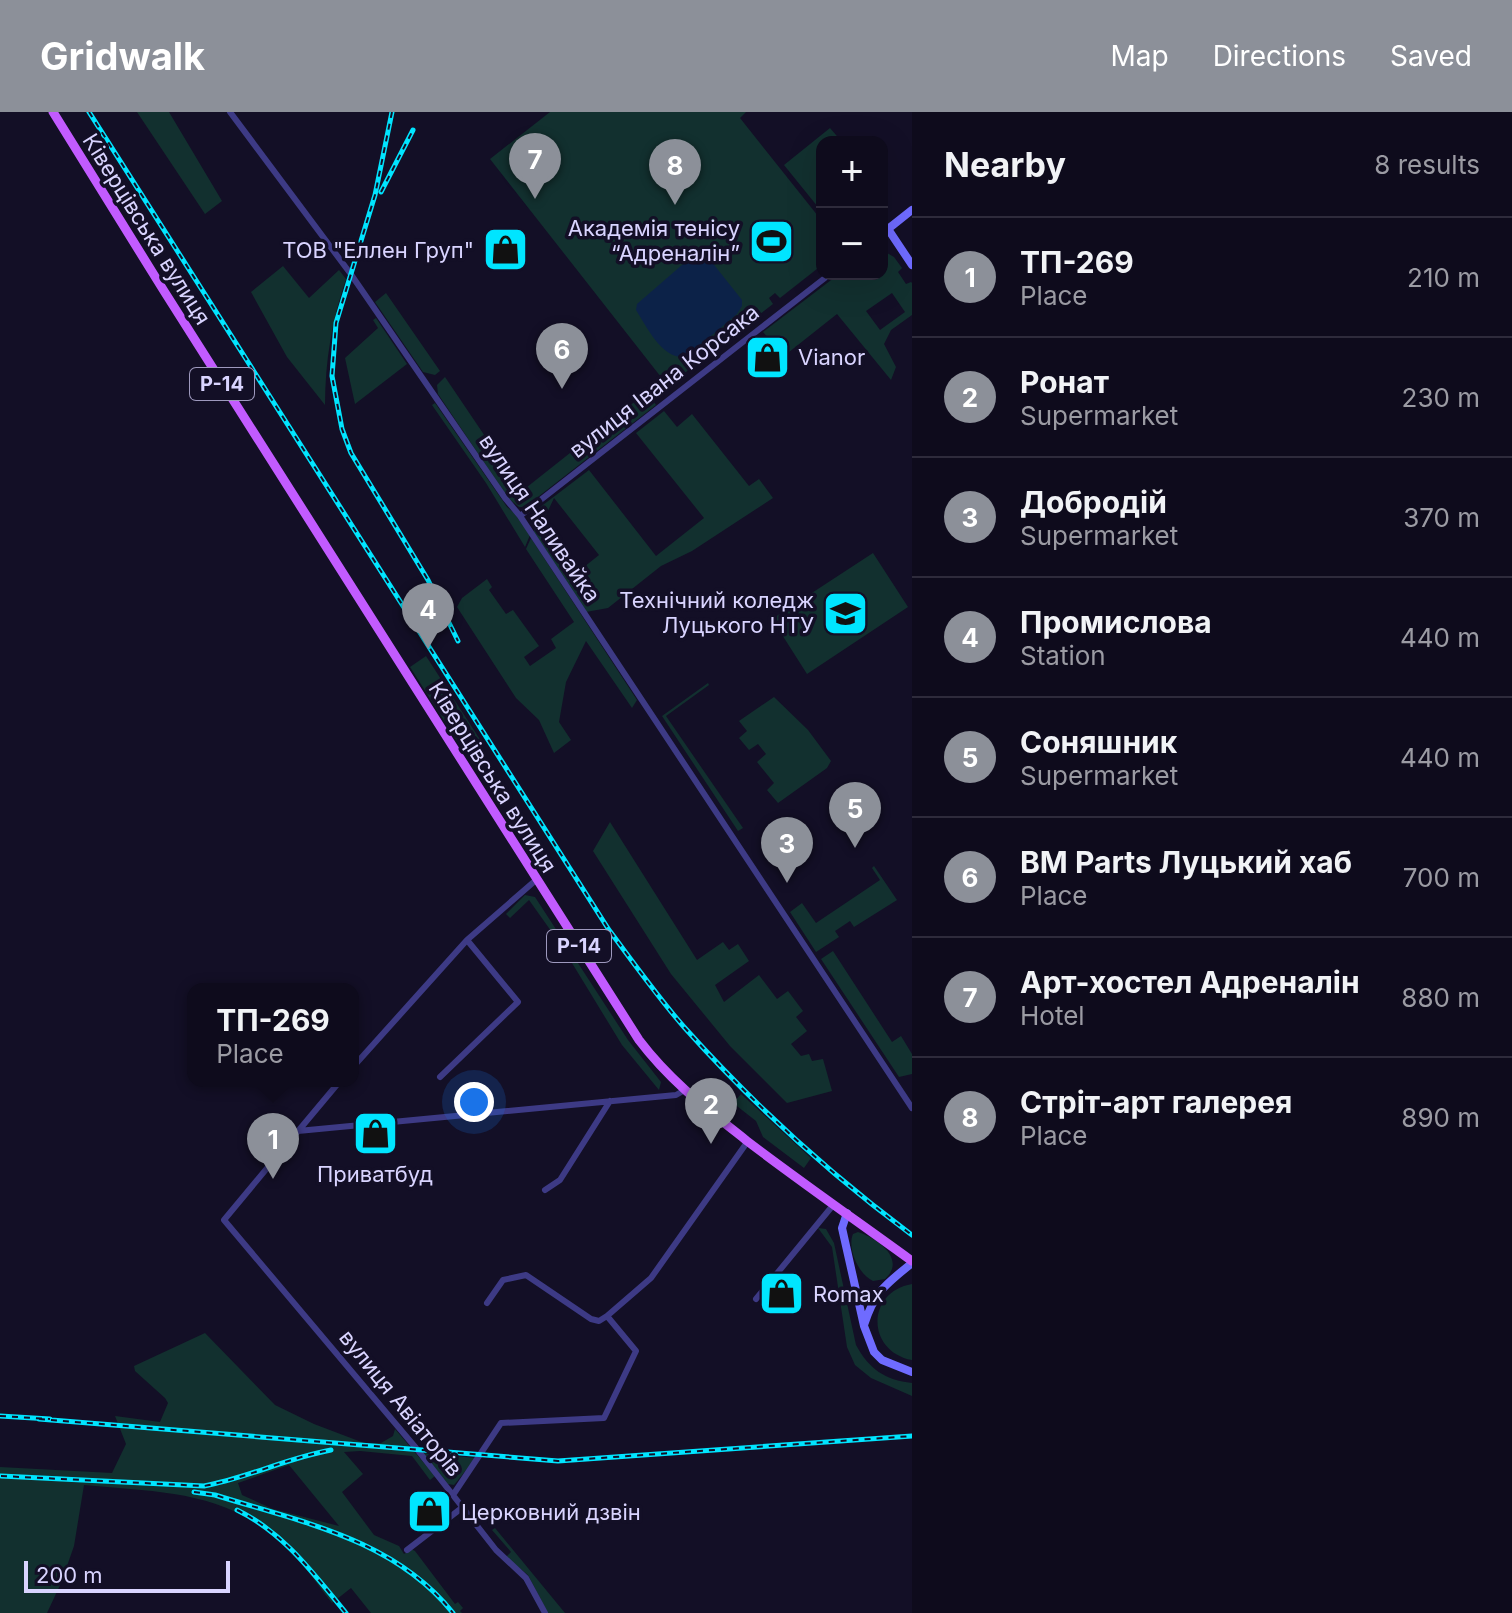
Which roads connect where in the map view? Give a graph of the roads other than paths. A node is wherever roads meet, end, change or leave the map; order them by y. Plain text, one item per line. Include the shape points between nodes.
1 (53, 112) edge
2 (233, 113) edge
3 (912, 210) edge
4 (888, 230) edge
5 (888, 236) edge
6 (912, 265) edge
7 (822, 280) edge
8 (520, 516) junction
9 (536, 880) junction
10 (467, 940) junction
11 (359, 1060) edge
12 (440, 1077) dead end
13 (335, 1087) edge
14 (683, 1091) junction
15 (610, 1101) junction
16 (912, 1108) edge
17 (298, 1131) junction
18 (748, 1141) junction
19 (545, 1190) dead end
20 (834, 1204) junction
21 (847, 1213) junction
22 (912, 1262) edge
23 (756, 1299) dead end
24 (487, 1303) dead end
25 (607, 1316) junction
26 (864, 1326) junction
27 (912, 1372) edge
28 (453, 1495) junction
29 (463, 1507) junction
30 (407, 1550) dead end
31 (545, 1613) edge

1 - 9 main road, Ківерцівська вулиця / Р-14
2 - 8 street, вулиця Наливайка
3 - 4 main road
5 - 6 main road
7 - 8 street, вулиця Івана Корсака
8 - 16 street, вулиця Наливайка
9 - 10 street
9 - 14 main road, Ківерцівська вулиця / Р-14 via 639,1040
10 - 11 street
10 - 12 street via 518,1002
13 - 17 street
14 - 15 street
14 - 18 main road, Ківерцівська вулиця / Р-14
15 - 17 street
15 - 19 street via 560,1180
17 - 28 street, вулиця Авіаторів via 224,1220
18 - 20 main road, Ківерцівська вулиця / Р-14
18 - 25 street via 651,1278
20 - 21 main road, Ківерцівська вулиця / Р-14
20 - 23 street
21 - 22 main road, Ківерцівська вулиця / Р-14
21 - 26 main road via 842,1228
22 - 26 main road via 882,1288
24 - 25 street via 503,1280 526,1275 591,1319
25 - 28 street via 636,1351 604,1418 501,1423
26 - 27 main road via 882,1360
28 - 29 street, вулиця Авіаторів
29 - 30 street
29 - 31 street, вулиця Авіаторів via 526,1578

